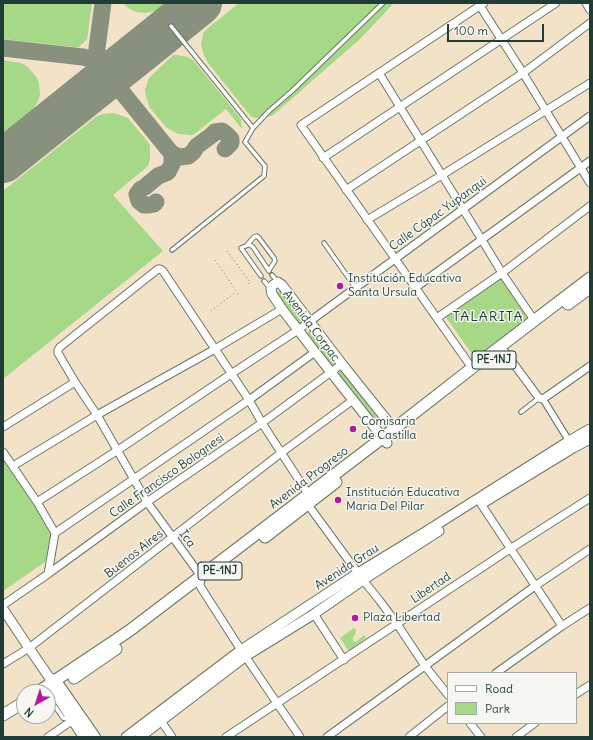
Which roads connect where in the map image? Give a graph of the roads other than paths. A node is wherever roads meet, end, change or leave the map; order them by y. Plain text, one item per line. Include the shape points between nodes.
1 (383, 3) edge
2 (556, 3) edge
3 (586, 3) edge
4 (482, 4) edge
5 (590, 10) edge
6 (590, 23) edge
7 (171, 26) dead end
8 (502, 40) junction
9 (379, 73) junction
10 (523, 73) junction
11 (590, 83) edge
12 (400, 106) junction
13 (546, 111) junction
14 (590, 116) edge
15 (253, 128) junction
16 (562, 137) junction
17 (421, 140) junction
18 (323, 158) junction
19 (590, 161) edge
20 (581, 168) junction
21 (442, 175) junction
22 (590, 183) edge
23 (346, 190) junction
24 (590, 206) edge
25 (463, 209) junction
26 (367, 220) junction
27 (482, 240) junction
28 (324, 243) dead end
29 (247, 245) junction
30 (172, 250) dead end
31 (395, 259) junction
32 (502, 273) junction
33 (261, 276) dead end
34 (590, 278) edge
35 (264, 281) dead end
36 (356, 288) junction
37 (415, 288) junction
38 (590, 288) edge
39 (271, 289) junction
40 (282, 309) junction
41 (437, 318) junction
42 (534, 320) junction
43 (310, 322) junction
44 (298, 330) junction
45 (215, 349) junction
46 (315, 352) junction
47 (505, 352) junction
48 (342, 364) junction
49 (590, 366) edge
50 (472, 368) junction
51 (331, 372) junction
52 (231, 374) junction
53 (75, 382) junction
54 (541, 399) junction
55 (249, 400) junction
56 (353, 400) junction
57 (521, 412) dead end
58 (97, 415) junction
59 (262, 423) junction
60 (3, 427) edge
61 (590, 429) edge
62 (396, 431) junction
63 (590, 439) edge
64 (385, 440) junction
65 (568, 441) junction
66 (118, 450) junction
67 (3, 452) edge
68 (281, 453) junction
69 (13, 466) junction
70 (134, 479) junction
71 (590, 498) edge
72 (308, 499) junction
73 (37, 502) junction
74 (147, 502) junction
75 (481, 504) junction
76 (55, 532) junction
77 (172, 538) junction
78 (510, 549) junction
79 (590, 549) edge
80 (48, 574) junction
81 (360, 577) junction
82 (200, 581) junction
83 (536, 586) junction
84 (3, 605) edge
85 (590, 608) edge
86 (3, 609) edge
87 (314, 614) junction
88 (397, 624) junction
89 (562, 626) junction
90 (29, 648) junction
91 (244, 653) junction
92 (344, 660) junction
93 (3, 664) edge
94 (425, 666) junction
95 (497, 672) edge
96 (52, 684) edge
97 (55, 684) edge
98 (590, 685) edge
99 (56, 689) edge
100 (577, 693) edge
101 (447, 694) edge
102 (277, 703) junction
103 (16, 707) edge
104 (447, 707) edge
105 (16, 714) edge
106 (3, 715) edge
107 (77, 718) junction
108 (161, 721) junction
109 (3, 722) edge
110 (471, 724) edge
111 (534, 724) edge
112 (48, 737) edge
113 (84, 737) edge
114 (95, 737) edge
115 (126, 737) edge
116 (140, 737) edge
117 (172, 737) edge
118 (226, 737) edge
119 (300, 737) edge
120 (327, 737) edge
121 (410, 737) edge
122 (481, 737) edge
123 (516, 737) edge

1 - 15 lane
2 - 8 street
3 - 5 street
4 - 8 street
4 - 9 street
6 - 10 street
7 - 15 lane
8 - 10 street
8 - 12 street
9 - 12 street
9 - 18 street via 301,126
10 - 13 street
10 - 17 street
11 - 13 street
12 - 17 street
12 - 18 street
13 - 16 street
13 - 21 street
14 - 16 street, Calle Cápac Yupanqui
15 - 30 lane via 245,142 265,166 264,176
16 - 20 street
16 - 25 street, Calle Cápac Yupanqui
17 - 21 street
17 - 23 street
18 - 23 street
19 - 20 street
20 - 22 street
20 - 27 street
21 - 25 street
21 - 26 street
23 - 26 street
24 - 32 street
25 - 27 street
25 - 31 street, Calle Cápac Yupanqui
26 - 31 street
27 - 32 street
27 - 37 street
28 - 36 lane
29 - 29 lane via 253,247 269,271 275,261 259,238 254,237
29 - 33 lane via 241,248
31 - 36 street, Calle Cápac Yupanqui
31 - 37 street
32 - 41 street
32 - 42 street
34 - 42 main road, Avenida Progreso / PE-1NJ
35 - 39 lane
36 - 43 street, Calle Cápac Yupanqui
37 - 41 street
38 - 47 main road, Avenida Progreso / PE-1NJ
39 - 40 street, Avenida Corpac
39 - 43 street, Avenida Corpac via 275,279
40 - 44 street, Avenida Corpac
40 - 45 street
41 - 50 street
42 - 50 main road, Avenida Progreso / PE-1NJ
43 - 44 street, Calle Cápac Yupanqui
43 - 48 street, Avenida Corpac
44 - 46 street, Avenida Corpac
44 - 52 street, Calle Cápac Yupanqui
45 - 52 street
45 - 53 street, Ica via 163,271 158,269 60,347 58,353
45 - 58 street
46 - 51 street, Avenida Corpac
46 - 55 street
47 - 54 street
47 - 62 main road, Avenida Progreso / PE-1NJ
48 - 51 street, Calle Francisco Bolognesi
48 - 62 street, Avenida Corpac
49 - 54 street
50 - 62 main road, Avenida Progreso / PE-1NJ
51 - 56 street, Avenida Corpac
51 - 59 street, Calle Francisco Bolognesi
52 - 55 street
52 - 66 street, Calle Cápac Yupanqui
53 - 58 street, Ica
53 - 60 street
54 - 57 lane
54 - 65 street
55 - 59 street
55 - 70 street
56 - 64 street, Avenida Corpac
56 - 68 street, Buenos Aires
58 - 66 street, Ica
58 - 69 street
59 - 68 street
59 - 74 street, Calle Francisco Bolognesi
61 - 65 street, Avenida Grau
62 - 64 main road, Avenida Progreso / PE-1NJ
63 - 75 street, Avenida Grau
64 - 72 main road, Avenida Progreso / PE-1NJ
65 - 81 street, Avenida Grau via 425,532
66 - 70 street, Ica
66 - 73 street, Calle Cápac Yupanqui
67 - 69 street
68 - 72 street
68 - 77 street, Buenos Aires
69 - 73 street
70 - 74 street, Ica
70 - 76 street
71 - 78 street, Libertad
72 - 81 street
72 - 82 main road, Avenida Progreso / PE-1NJ
73 - 76 street
74 - 77 street, Ica
74 - 80 street, Calle Francisco Bolognesi
75 - 78 street
75 - 81 street, Avenida Grau
76 - 80 street
77 - 82 street, Ica
77 - 90 street, Buenos Aires
78 - 83 street
78 - 88 street, Libertad
79 - 83 street
80 - 84 street, Calle Francisco Bolognesi
81 - 87 street, Avenida Grau
81 - 88 street
81 - 91 street, Avenida Grau
82 - 91 street, Ica
82 - 97 main road, Avenida Progreso / PE-1NJ via 129,640
83 - 89 street
83 - 94 street
85 - 89 street
86 - 90 street
87 - 91 street, Avenida Grau
87 - 92 street
88 - 92 street, Libertad
88 - 94 street
89 - 95 street
90 - 93 street, Buenos Aires
90 - 96 street
91 - 102 street, Ica
91 - 108 street, Avenida Grau
91 - 115 street, Avenida Grau
92 - 102 street, Libertad
94 - 101 street
94 - 120 street
98 - 100 street
99 - 107 main road
102 - 118 street, Libertad
102 - 119 street, Ica
103 - 106 main road
104 - 121 street
105 - 109 main road
107 - 112 street
107 - 113 main road
107 - 114 main road
108 - 116 street, Avenida Grau
108 - 117 street
110 - 122 street
111 - 123 street

